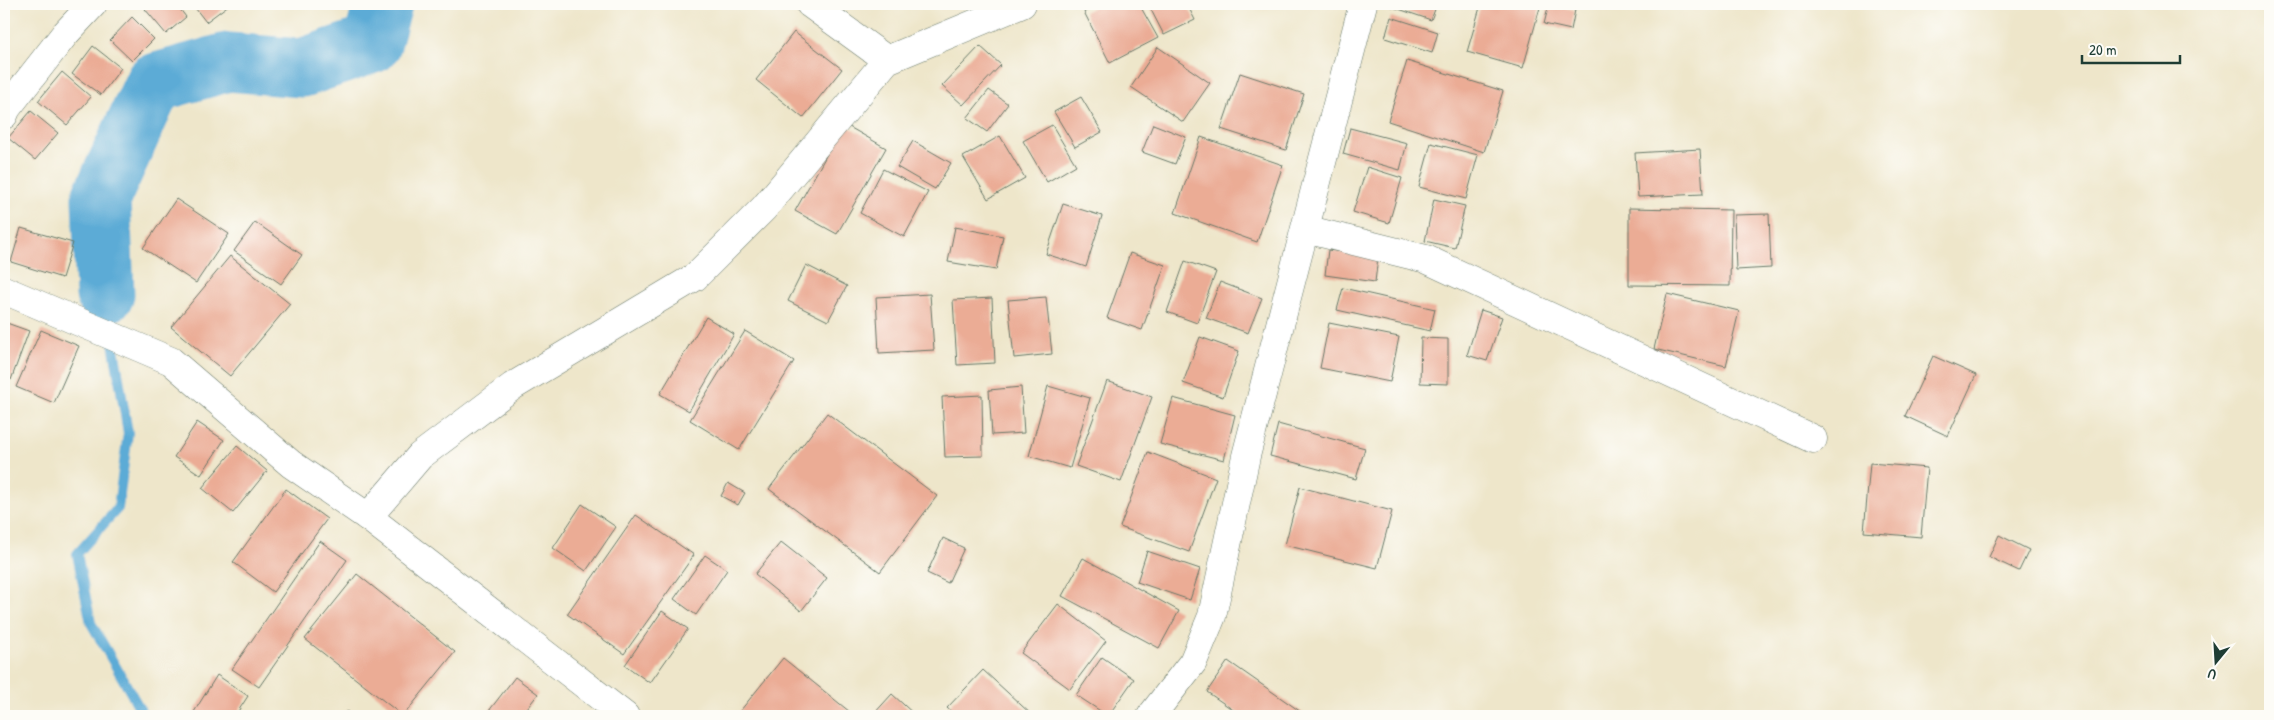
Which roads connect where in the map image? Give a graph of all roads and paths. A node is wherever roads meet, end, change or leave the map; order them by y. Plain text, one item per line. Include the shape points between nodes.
1 (93, 4) edge
2 (810, 4) edge
3 (1022, 4) edge
4 (1363, 4) edge
5 (887, 60) junction
6 (5, 110) edge
7 (1306, 229) junction
8 (4, 290) edge
9 (1813, 439) dead end
10 (368, 517) junction
11 (625, 716) edge
12 (1151, 716) edge

1 - 6 street
2 - 5 street
3 - 5 street
4 - 7 street
5 - 10 street via 764,208 695,276 513,386 420,456
7 - 9 street via 1426,260
7 - 12 street via 1246,456 1212,616 1193,662
8 - 10 street via 171,360 291,464
10 - 11 street

